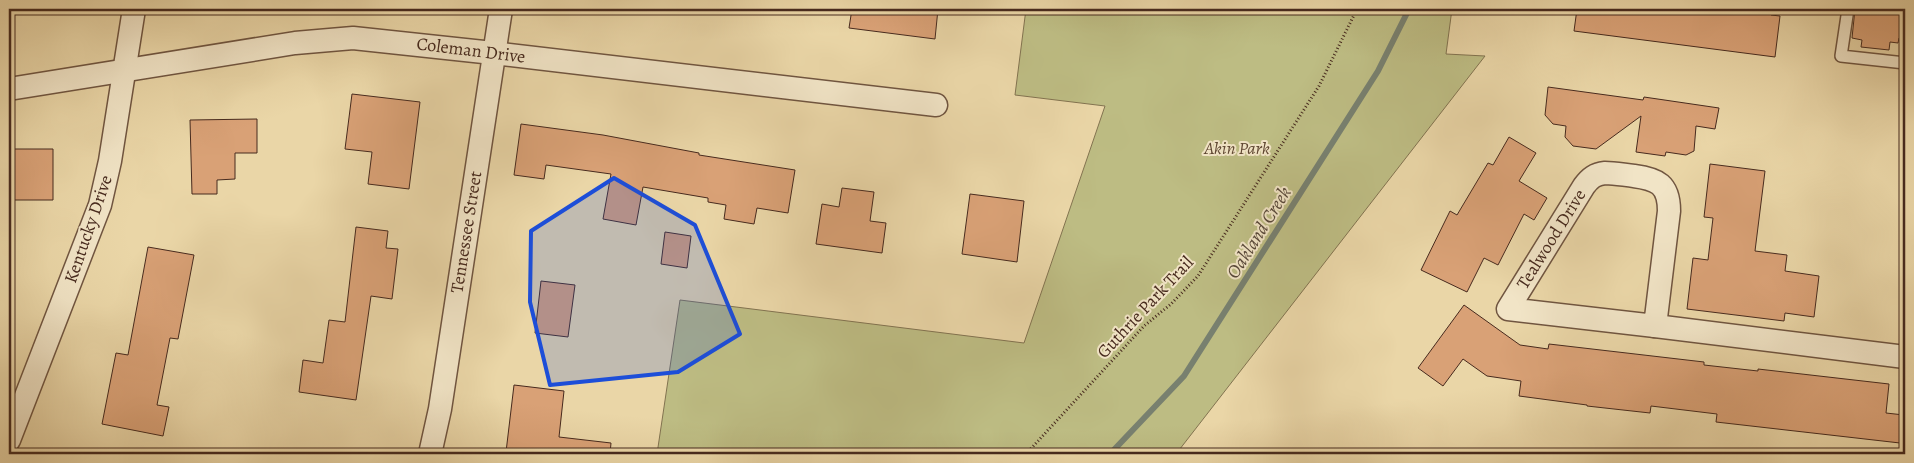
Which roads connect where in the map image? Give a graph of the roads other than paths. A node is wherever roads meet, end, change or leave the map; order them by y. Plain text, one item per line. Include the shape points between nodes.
1 (134, 9) edge
2 (501, 9) edge
3 (1848, 9) edge
4 (493, 53) junction
5 (1905, 63) edge
6 (124, 70) junction
7 (9, 89) edge
8 (936, 105) dead end
9 (1655, 326) junction
10 (1905, 357) edge
11 (9, 440) edge
12 (430, 454) edge

1 - 6 street, Kentucky Drive
2 - 4 street, Tennessee Street
3 - 5 lane via 1841,56
4 - 6 street, Coleman Drive via 374,39 333,39
4 - 8 street, Coleman Drive
4 - 12 street, Tennessee Street via 440,409
6 - 7 street, Coleman Drive
6 - 11 street, Kentucky Drive via 110,162 96,218
9 - 9 street, Tealwood Drive via 1669,211 1667,194 1659,183 1651,179 1597,174 1581,190 1508,309
9 - 10 street, Tealwood Drive

